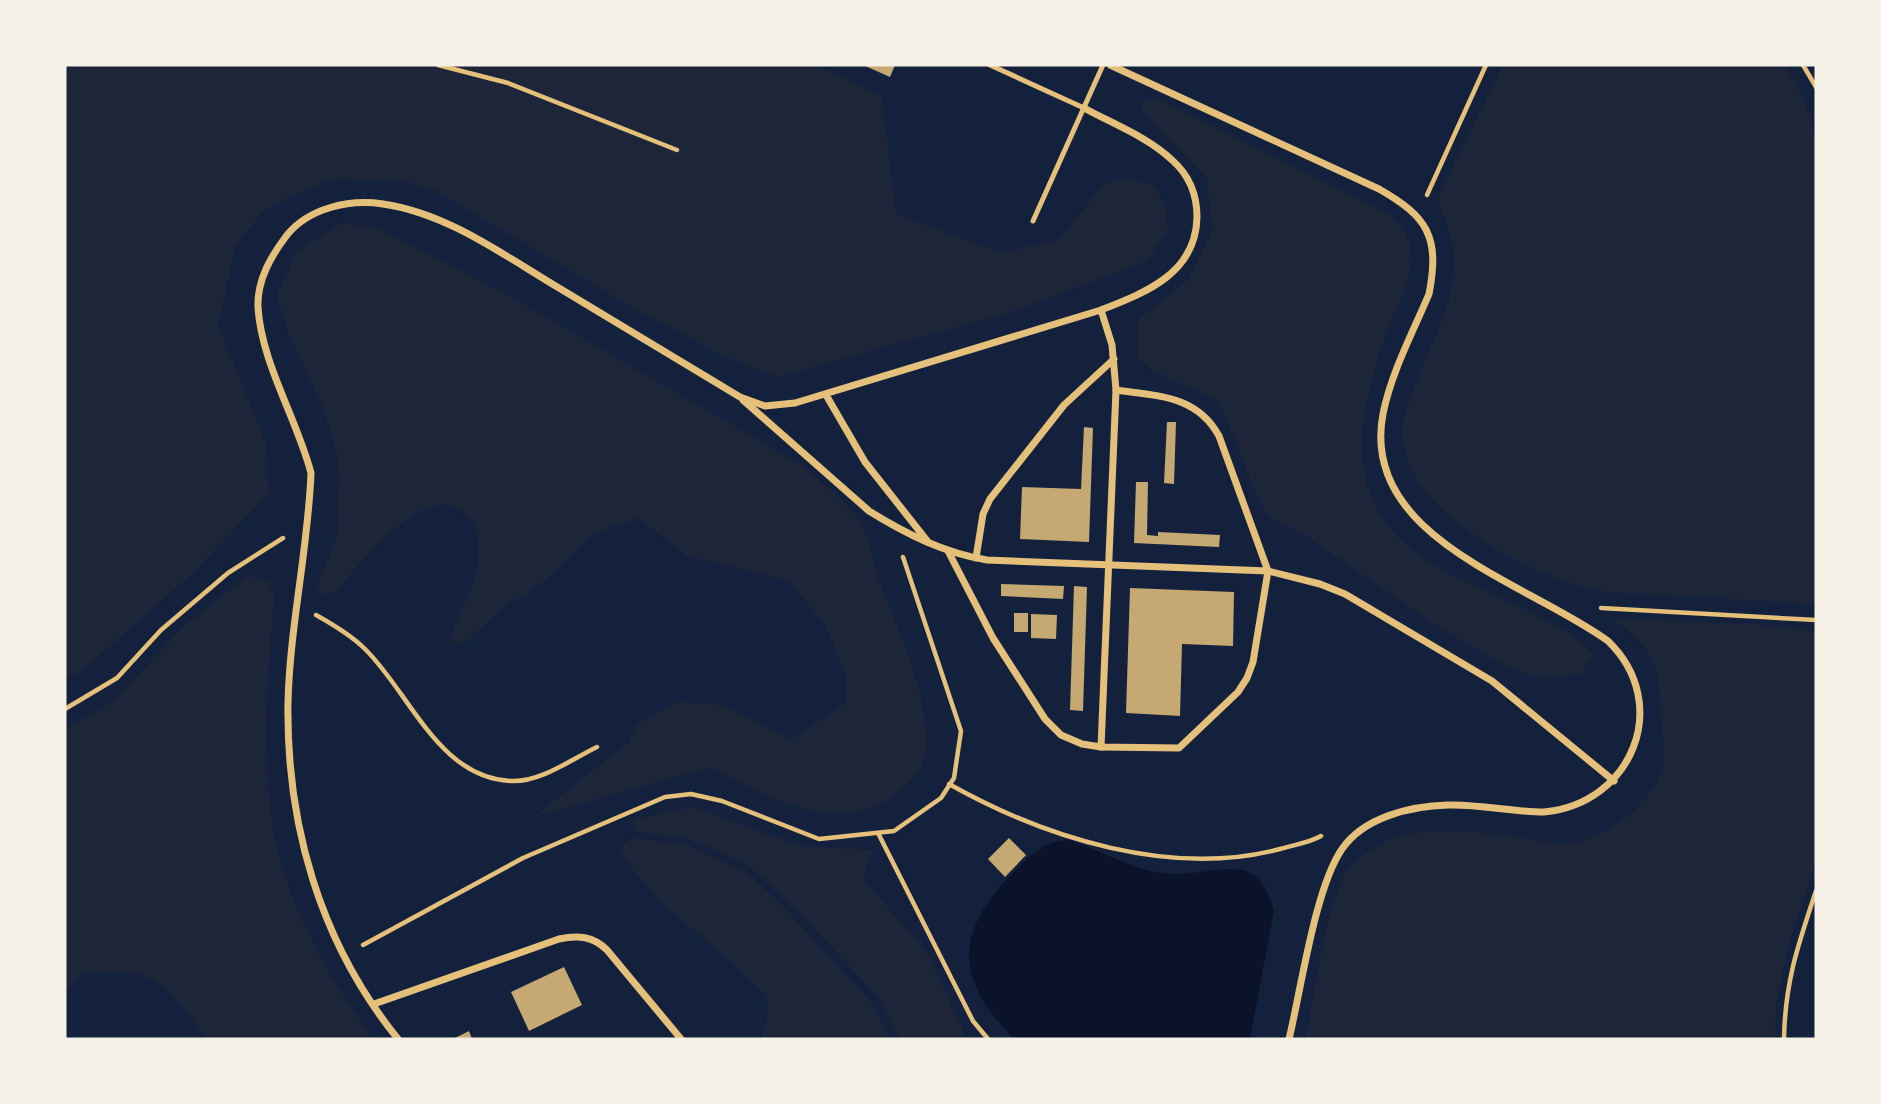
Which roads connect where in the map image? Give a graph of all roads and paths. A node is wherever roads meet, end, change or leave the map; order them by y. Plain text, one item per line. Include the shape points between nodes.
1 (438, 65) edge
2 (990, 65) edge
3 (1103, 65) edge
4 (1110, 65) edge
5 (1486, 65) edge
6 (1803, 65) edge
7 (1816, 87) edge
8 (1084, 108) junction
9 (677, 150) dead end
10 (1418, 216) junction
11 (1033, 221) dead end
12 (1101, 310) junction
13 (1114, 359) junction
14 (1116, 390) junction
15 (827, 395) junction
16 (740, 397) junction
17 (307, 522) junction
18 (892, 526) junction
19 (930, 545) junction
20 (948, 551) junction
21 (976, 558) junction
22 (1109, 564) junction
23 (1268, 571) junction
24 (298, 605) junction
25 (1555, 608) junction
26 (1816, 620) edge
27 (65, 709) edge
28 (597, 747) dead end
29 (1101, 747) junction
30 (1614, 781) junction
31 (949, 784) junction
32 (1328, 831) dead end
33 (878, 833) junction
34 (1816, 891) edge
35 (343, 953) junction
36 (374, 1004) junction
37 (398, 1039) edge
38 (681, 1039) edge
39 (988, 1039) edge
40 (1289, 1039) edge
41 (1784, 1039) edge

1 - 9 path via 508,83
2 - 8 lane
3 - 8 lane
4 - 10 street via 1379,189
5 - 10 path
6 - 7 path
8 - 11 lane
8 - 12 street via 1171,159 1193,188 1197,207 1191,250 1183,263 1142,294
10 - 25 street via 1432,241 1432,277 1382,416 1382,457 1387,474 1405,509 1434,536
12 - 13 street
12 - 15 street
13 - 14 street
13 - 21 street via 1063,405 990,499
14 - 22 street
14 - 23 street via 1178,400 1206,416 1219,436
15 - 16 street via 776,406
15 - 19 street via 865,462
16 - 17 street via 483,242 385,204 342,204 296,224 276,248 261,279 258,305 262,332 311,473
16 - 18 street via 846,492
17 - 24 street
17 - 27 path via 228,573 161,631 117,678
18 - 19 street
18 - 31 path via 961,731 959,760
19 - 20 street
20 - 21 street
20 - 29 street via 993,638 1045,719 1070,740
21 - 22 street
22 - 23 street
22 - 29 street
23 - 29 street via 1252,662 1238,692 1179,748
23 - 30 street via 1345,594 1492,681
24 - 28 path via 338,627 366,650 445,750 477,774 514,781 547,772
24 - 35 street via 288,701 294,801 310,879
25 - 26 path via 1647,608
25 - 30 street via 1608,641 1630,670 1637,700 1636,741 1632,756
30 - 40 street via 1590,800 1560,810 1429,807 1381,819 1355,836 1330,874
31 - 32 path via 1040,826 1149,853 1219,859 1264,853
31 - 33 path via 941,798 894,831
33 - 35 path via 819,839 722,801 691,794 665,797 523,858 376,940
33 - 39 path via 973,1021
34 - 41 path via 1791,963
35 - 36 street
36 - 37 street
36 - 38 street via 559,939 584,937 607,950

